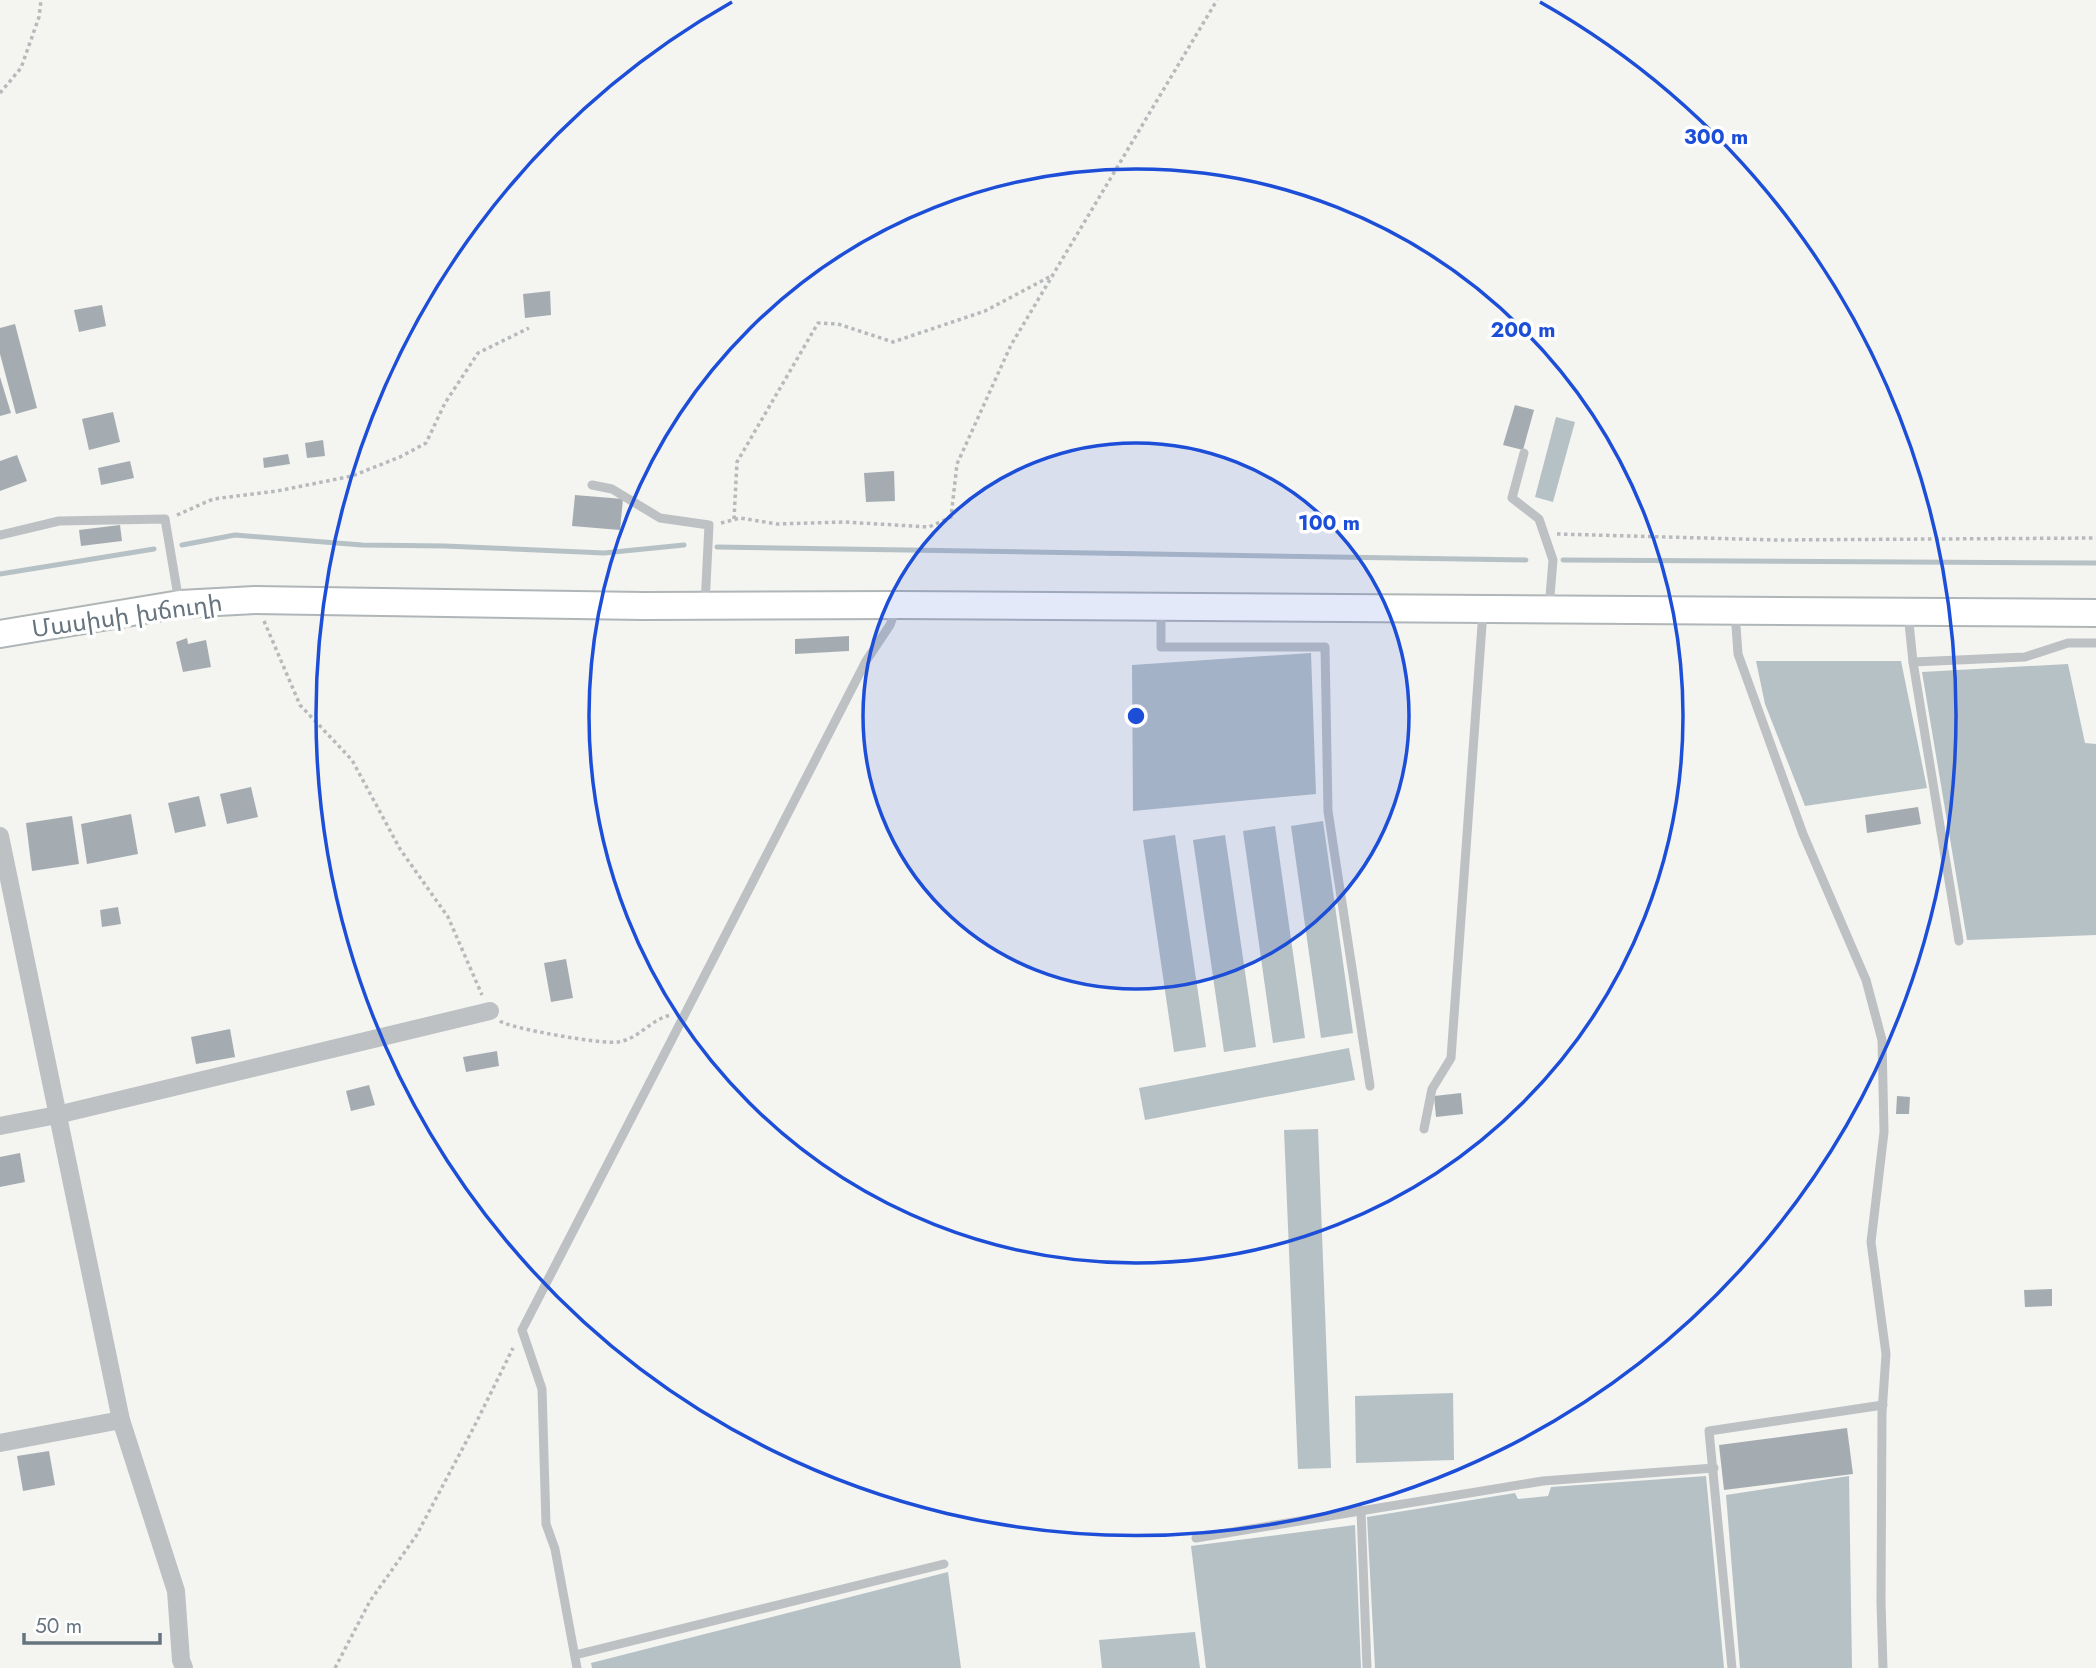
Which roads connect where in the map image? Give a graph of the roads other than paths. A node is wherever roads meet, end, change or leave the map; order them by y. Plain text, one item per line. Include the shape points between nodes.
1 (1524, 453) dead end
2 (592, 485) dead end
3 (0, 535) edge
4 (180, 604) junction
5 (898, 604) junction
6 (705, 607) junction
7 (1161, 607) junction
8 (1483, 610) junction
9 (1549, 610) junction
10 (1735, 611) junction
11 (1908, 611) junction
12 (2096, 613) edge
13 (0, 634) edge
14 (2096, 643) edge
15 (1913, 662) junction
16 (0, 835) edge
17 (1959, 942) dead end
18 (489, 1011) road end
19 (1370, 1086) dead end
20 (57, 1115) junction
21 (0, 1126) edge
22 (1424, 1129) dead end
23 (1883, 1405) junction
24 (121, 1420) junction
25 (0, 1443) edge
26 (1714, 1468) junction
27 (1361, 1510) junction
28 (1196, 1538) dead end
29 (944, 1564) dead end
30 (575, 1655) junction
31 (180, 1665) edge
32 (577, 1668) edge
33 (1367, 1668) edge
34 (1732, 1668) edge
35 (1883, 1668) edge

1 - 9 lane via 1511,498 1539,519 1553,560
2 - 6 lane via 611,489 660,518 709,525
3 - 4 lane via 59,522 165,519
4 - 6 main road, Մասիսի խճուղի via 255,600
4 - 13 main road, Մասիսի խճուղի
5 - 6 main road, Մասիսի խճուղի
5 - 7 main road, Մասիսի խճուղի
5 - 30 lane via 522,1330 542,1388 546,1524
7 - 8 main road, Մասիսի խճուղի
7 - 19 lane via 1161,647 1325,647 1328,811
8 - 9 main road, Մասիսի խճուղի
8 - 22 lane via 1451,1058 1432,1089
9 - 10 main road, Մասիսի խճուղի
10 - 11 main road, Մասիսի խճուղի
10 - 23 lane via 1738,654 1803,834 1867,980 1882,1040 1884,1132 1871,1242 1886,1354
11 - 12 main road, Մասիսի խճուղի
11 - 15 lane
14 - 15 lane via 2068,643 2025,657
15 - 17 lane
16 - 20 street
18 - 20 street
20 - 21 street
20 - 24 street
23 - 26 lane via 1709,1430
23 - 35 lane
24 - 25 street
24 - 31 street via 176,1591
26 - 27 lane via 1543,1481
26 - 34 lane
27 - 28 lane
27 - 33 lane
29 - 30 lane
30 - 32 lane

